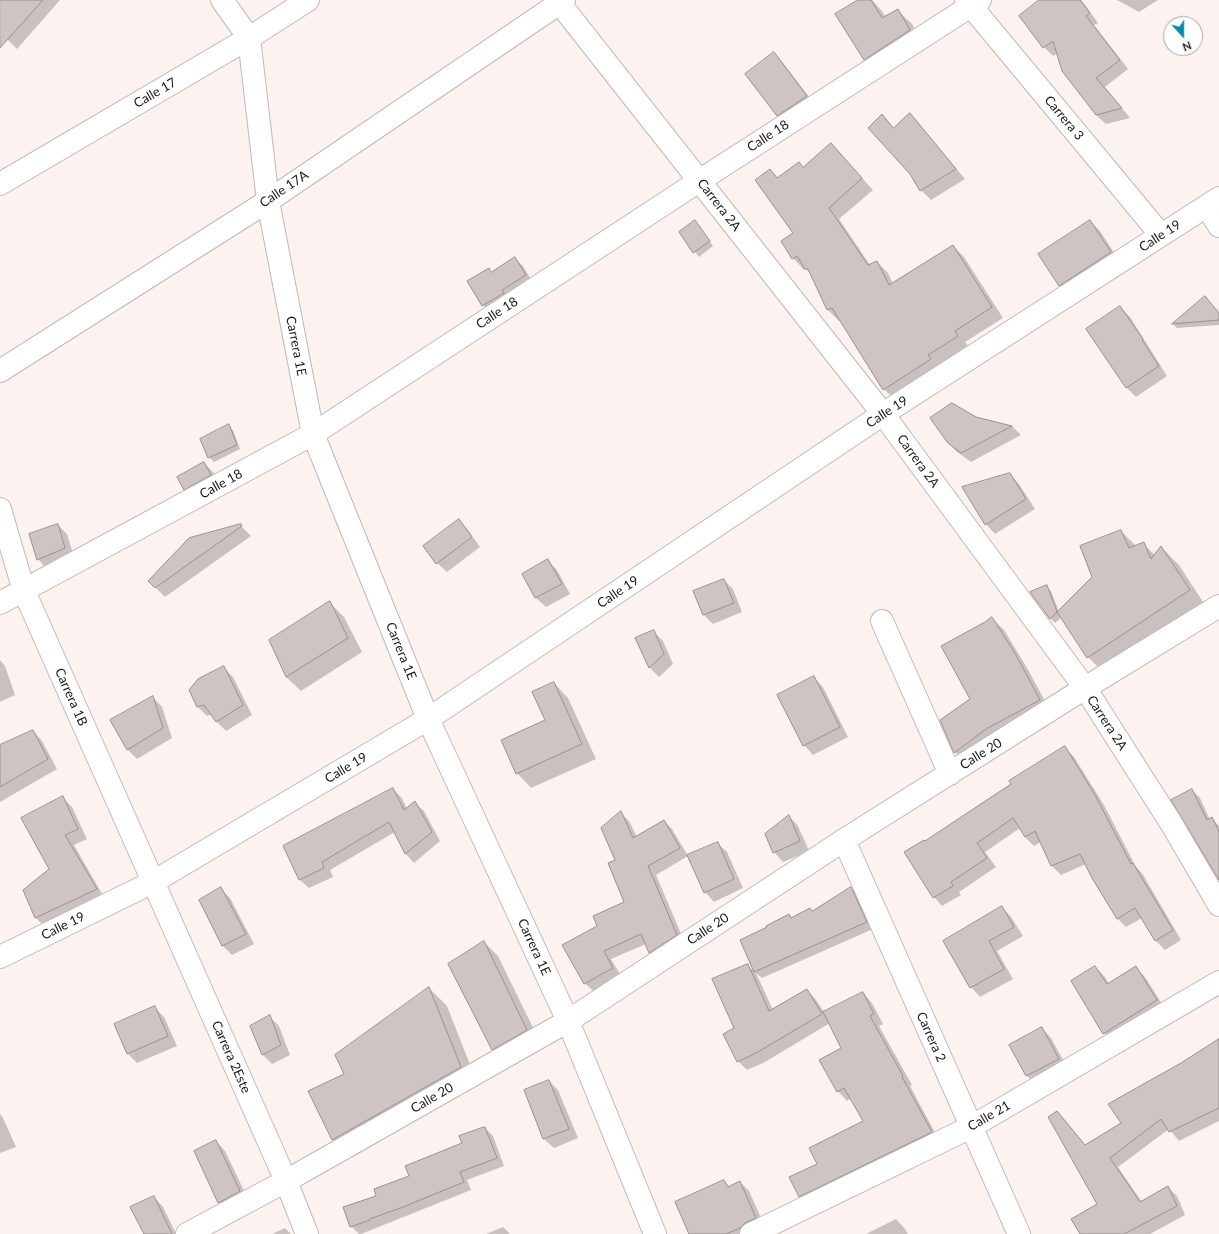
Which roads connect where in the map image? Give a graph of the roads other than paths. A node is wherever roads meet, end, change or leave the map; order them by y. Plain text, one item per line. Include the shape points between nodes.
1 (222, 0) edge
2 (308, 0) edge
3 (560, 1) edge
4 (972, 2) edge
5 (249, 38) junction
6 (699, 180) junction
7 (0, 184) edge
8 (268, 201) junction
9 (1213, 202) edge
10 (1219, 226) edge
11 (1161, 235) junction
12 (0, 371) edge
13 (883, 414) junction
14 (313, 434) junction
15 (0, 509) edge
16 (24, 591) junction
17 (0, 603) edge
18 (1219, 606) edge
19 (882, 621) dead end
20 (1085, 688) junction
21 (428, 719) junction
22 (950, 774) junction
23 (844, 840) junction
24 (153, 882) junction
25 (1219, 905) edge
26 (0, 957) edge
27 (1219, 982) edge
28 (568, 1021) junction
29 (971, 1127) junction
30 (286, 1181) junction
31 (187, 1234) edge
32 (307, 1234) edge
33 (655, 1234) edge
34 (751, 1234) edge
35 (1019, 1234) edge

1 - 5 street
2 - 5 street, Calle 17
3 - 6 street, Carrera 2A
3 - 8 street, Calle 17A
4 - 6 street, Calle 18
4 - 11 street, Carrera 3
5 - 7 street, Calle 17
5 - 8 street, Carrera 1E
6 - 13 street, Carrera 2A
6 - 14 street, Calle 18
8 - 12 street, Calle 17A
8 - 14 street, Carrera 1E
9 - 10 street
9 - 11 street, Calle 19
11 - 13 street, Calle 19
13 - 20 street, Carrera 2A
13 - 21 street, Calle 19
14 - 16 street, Calle 18
14 - 21 street, Carrera 1E
15 - 16 street, Carrera 1B
16 - 17 street, Calle 18
16 - 24 street, Carrera 1B
18 - 20 street, Calle 20
19 - 22 street
20 - 22 street, Calle 20
20 - 25 street, Carrera 2A via 1172,823
21 - 24 street, Calle 19
21 - 28 street, Carrera 1E
22 - 23 street, Calle 20
23 - 28 street, Calle 20
23 - 29 street, Carrera 2
24 - 26 street, Calle 19
24 - 30 street, Carrera 2Este
27 - 29 street, Calle 21
28 - 30 street, Calle 20
28 - 33 street, Carrera 1E
29 - 34 street, Calle 21
29 - 35 street, Carrera 2
30 - 31 street, Calle 20
30 - 32 street, Carrera 2Este

